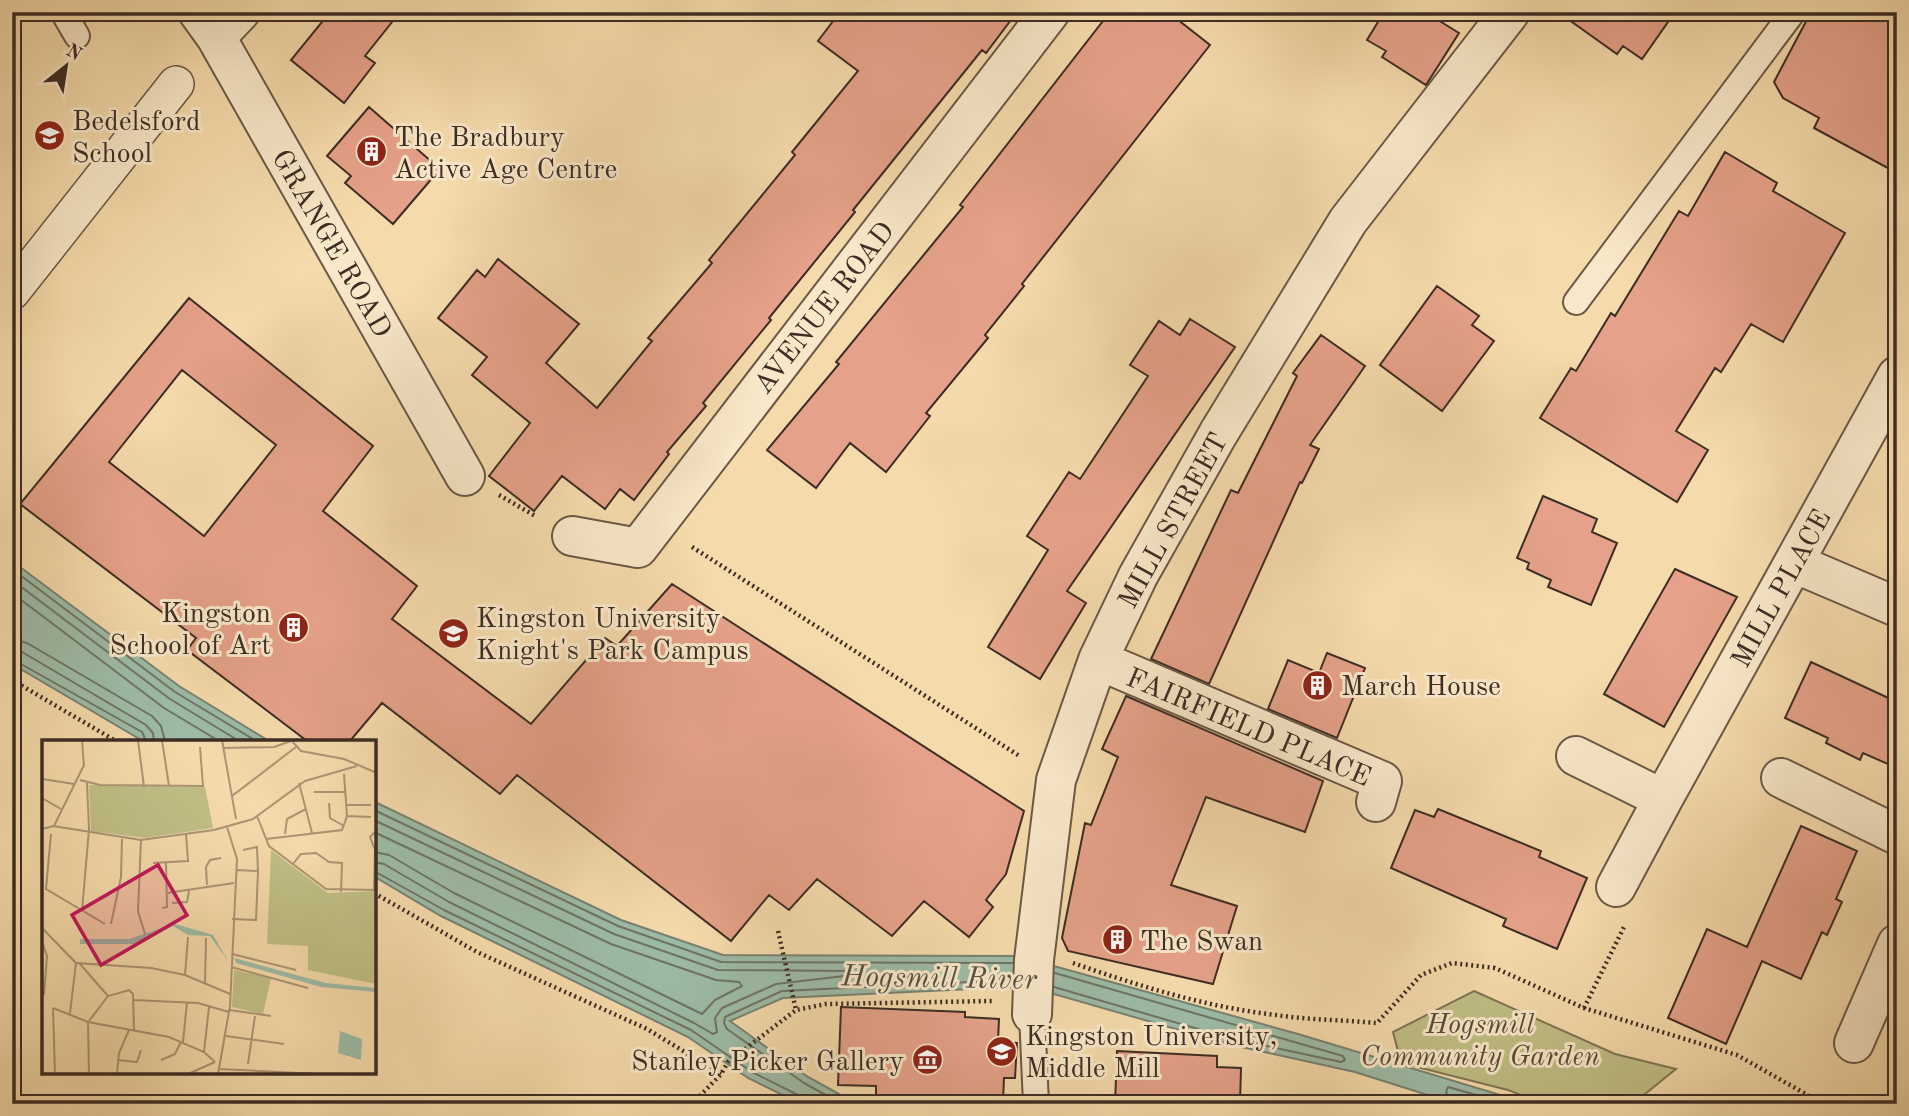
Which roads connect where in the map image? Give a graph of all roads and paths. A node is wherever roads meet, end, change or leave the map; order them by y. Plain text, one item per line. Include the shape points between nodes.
1 (63, 12) edge
2 (1050, 12) edge
3 (1510, 12) edge
4 (1793, 12) edge
5 (218, 21) edge
6 (77, 36) dead end
7 (176, 84) dead end
8 (12, 292) edge
9 (1576, 302) dead end
10 (1897, 376) edge
11 (465, 476) joint
12 (656, 524) junction
13 (572, 536) joint
14 (1794, 563) junction
15 (1897, 607) edge
16 (1098, 660) junction
17 (12, 680) edge
18 (114, 740) edge
19 (1576, 756) dead end
20 (1781, 778) dead end
21 (1056, 780) junction
22 (1664, 799) junction
23 (1376, 802) dead end
24 (1897, 835) edge
25 (1616, 887) joint
26 (376, 894) edge
27 (778, 931) dead end
28 (1897, 944) edge
29 (1033, 984) junction
30 (1584, 1008) junction
31 (796, 1010) junction
32 (1854, 1043) dead end
33 (721, 1074) junction
34 (692, 1104) edge
35 (1037, 1104) edge
36 (1854, 1104) edge

1 - 6 lane
2 - 12 street, AVENUE ROAD
3 - 16 street, MILL STREET via 1348,221 1211,446 1138,576
4 - 9 lane
5 - 11 street, GRANGE ROAD
7 - 8 street
10 - 14 street, MILL PLACE
11 - 13 path
12 - 13 street, AVENUE ROAD via 638,548
12 - 21 path
14 - 15 street
14 - 22 street, MILL PLACE
16 - 21 street, MILL STREET
16 - 23 street, FAIRFIELD PLACE via 1382,781
17 - 18 path
19 - 22 street
20 - 24 street
21 - 29 street, MILL STREET
22 - 25 street, MILL PLACE
25 - 30 path via 1629,917
26 - 33 path via 477,952 647,1030
27 - 31 path
28 - 32 street
29 - 30 path via 1125,981 1276,1015 1377,1023 1421,975 1452,963 1495,968
29 - 31 path via 978,1000 839,1004
29 - 35 lane, MILL STREET
30 - 36 path via 1737,1055 1811,1097
31 - 33 path via 728,1062
33 - 34 path

